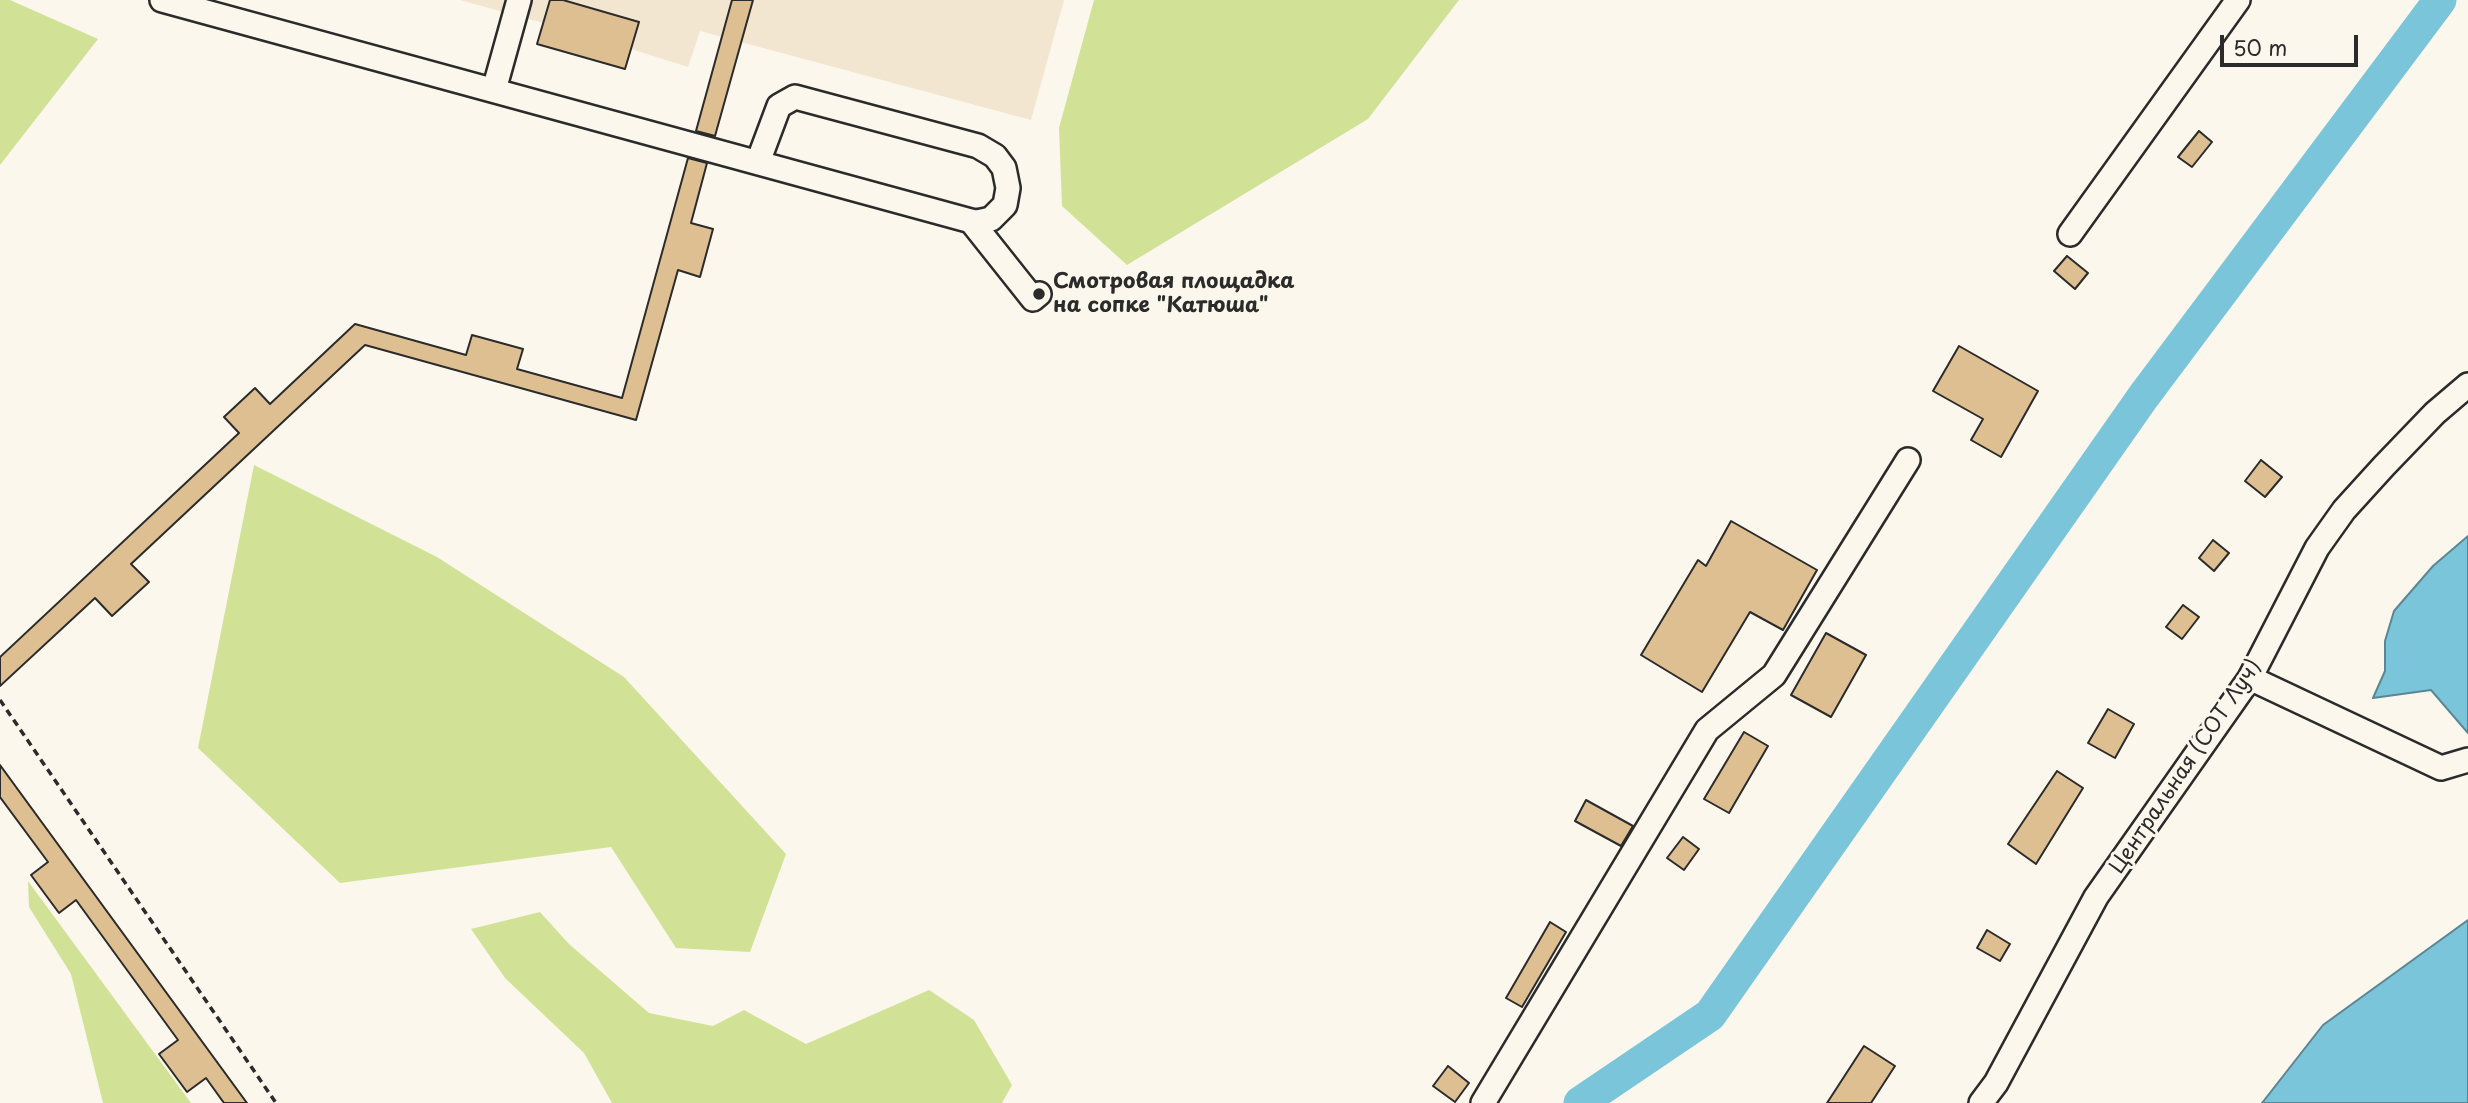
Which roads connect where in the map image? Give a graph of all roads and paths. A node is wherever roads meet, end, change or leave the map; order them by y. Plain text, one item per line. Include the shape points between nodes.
1 (162, 0) edge
2 (519, 0) edge
3 (2238, 0) edge
4 (494, 90) junction
5 (758, 162) junction
6 (971, 220) junction
7 (2070, 234) dead end
8 (1040, 294) dead end
9 (2468, 385) edge
10 (1908, 460) dead end
11 (2250, 678) junction
12 (0, 700) edge
13 (2468, 760) edge
14 (276, 1103) edge
15 (1483, 1103) edge
16 (1981, 1103) edge

1 - 4 street
2 - 4 street
3 - 7 street
4 - 5 street
5 - 6 street
5 - 6 street via 779,106 795,97 978,146 1004,168 1008,188 1005,205 991,219
6 - 8 street via 1033,299
9 - 11 street, Центральная (СОТ Луч) via 2435,413 2344,510 2317,548
10 - 15 street via 1774,675 1707,730
11 - 13 street via 2441,768
11 - 16 street, Центральная (СОТ Луч) via 2096,897
12 - 14 path

